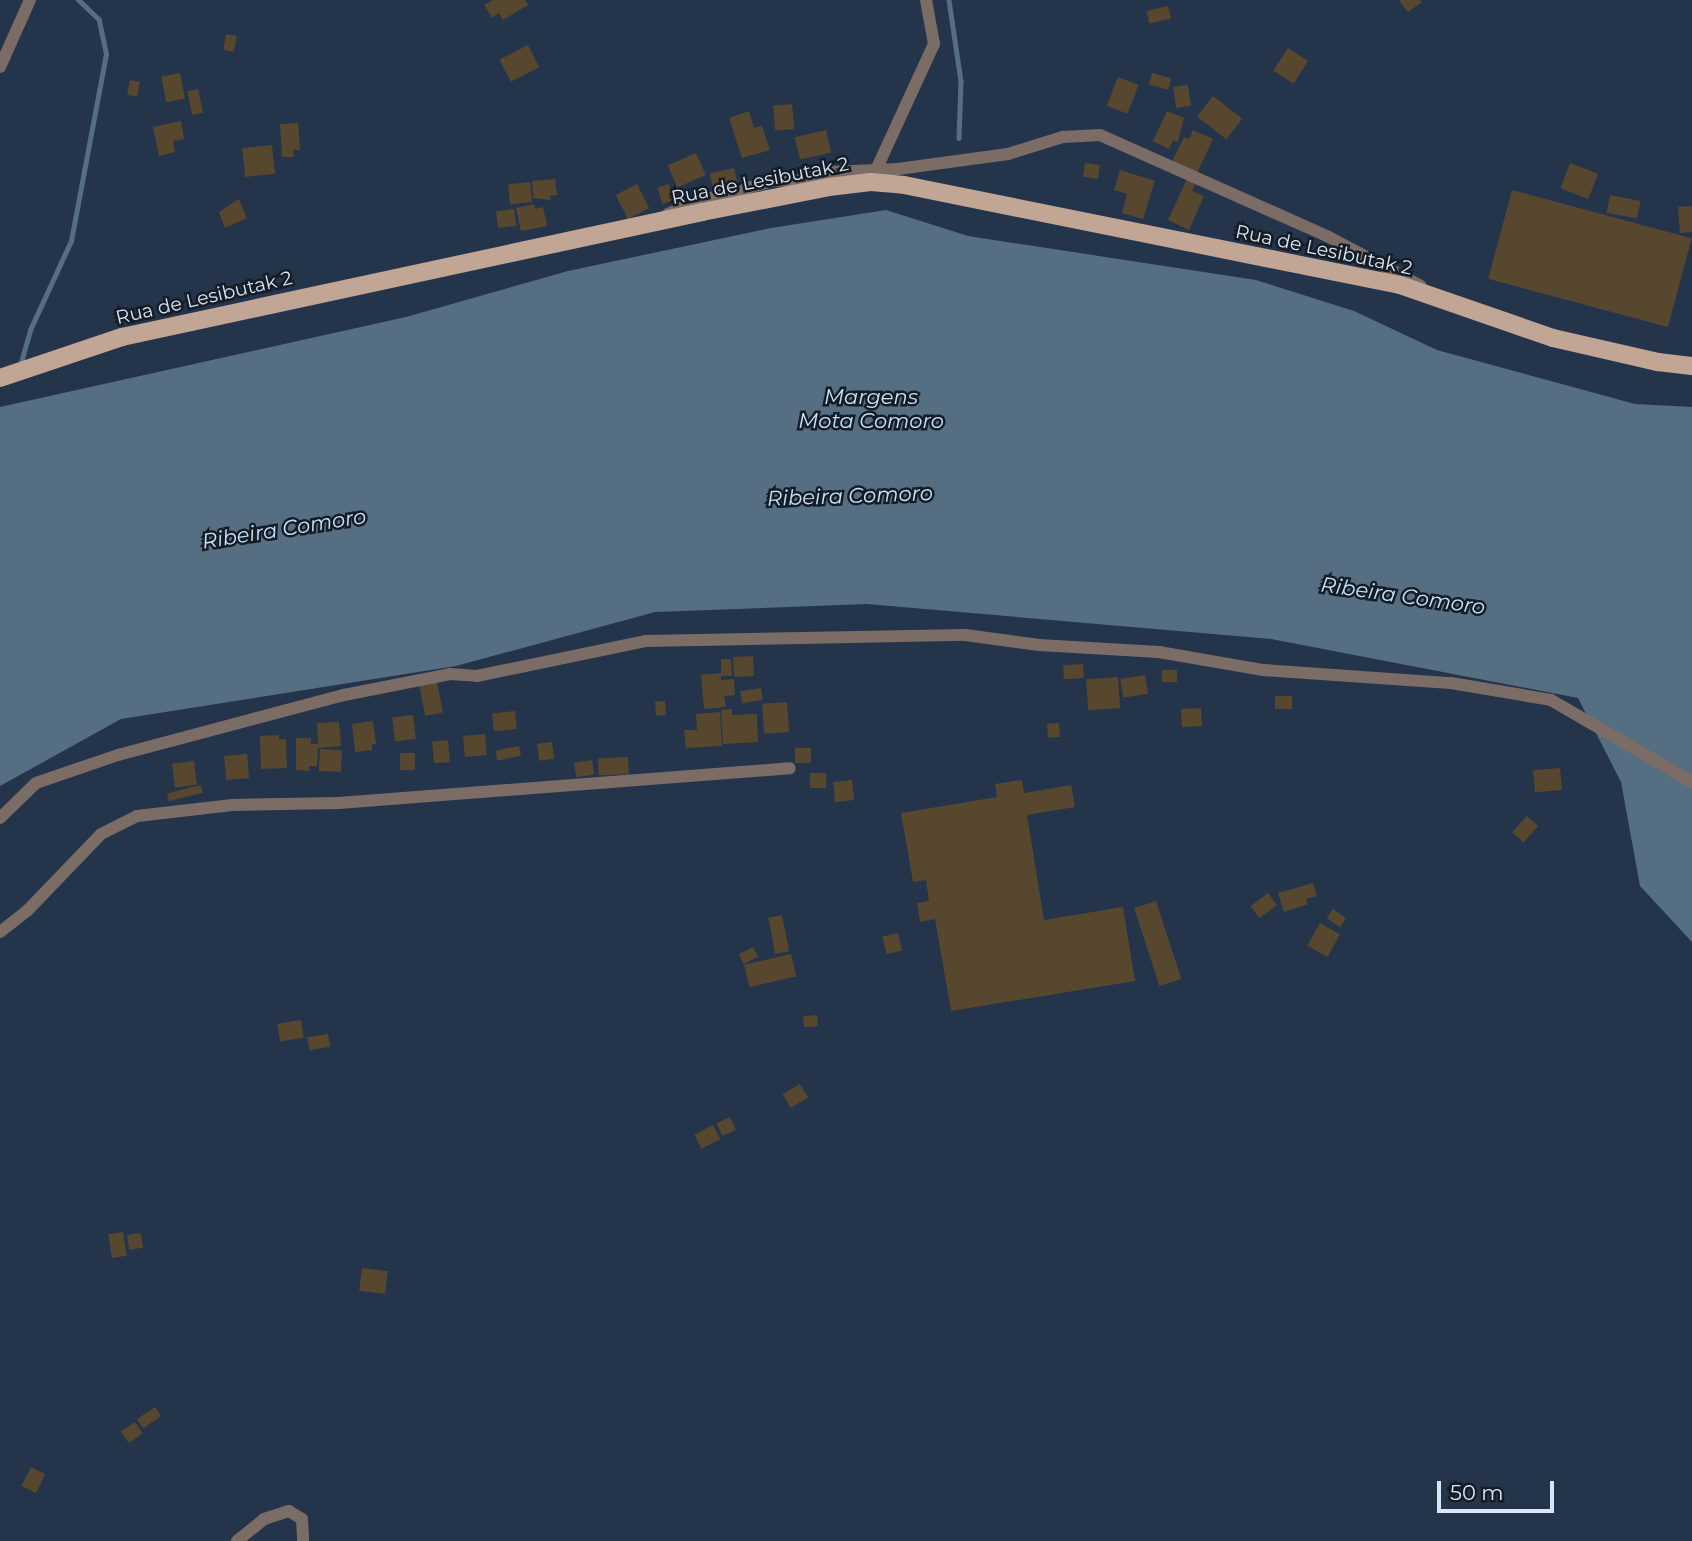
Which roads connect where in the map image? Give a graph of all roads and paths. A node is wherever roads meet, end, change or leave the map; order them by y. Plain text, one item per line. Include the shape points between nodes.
1 (30, 0) edge
2 (926, 0) edge
3 (0, 67) edge
4 (876, 170) junction
5 (649, 223) junction
6 (1459, 305) junction
7 (1692, 366) edge
8 (0, 377) edge
9 (790, 768) dead end
10 (1692, 782) edge
11 (0, 818) edge
12 (0, 932) edge
13 (237, 1541) edge
14 (303, 1541) edge

1 - 3 street
2 - 4 street via 934,44
4 - 5 street via 773,181 689,204
4 - 6 street via 1008,154 1063,137 1100,135 1327,236
5 - 6 main road, Rua de Lesibutak 2 via 829,187 904,186 1400,285
5 - 8 main road, Rua de Lesibutak 2 via 122,337
6 - 7 main road, Rua de Lesibutak 2 via 1553,338
9 - 12 street via 339,803 232,805 137,816 102,834 27,911
10 - 11 street via 1551,700 1451,683 1263,670 1159,652 1039,645 965,635 646,641 477,676 450,674 344,695 118,755 36,783
13 - 14 street via 264,1519 289,1511 302,1519

